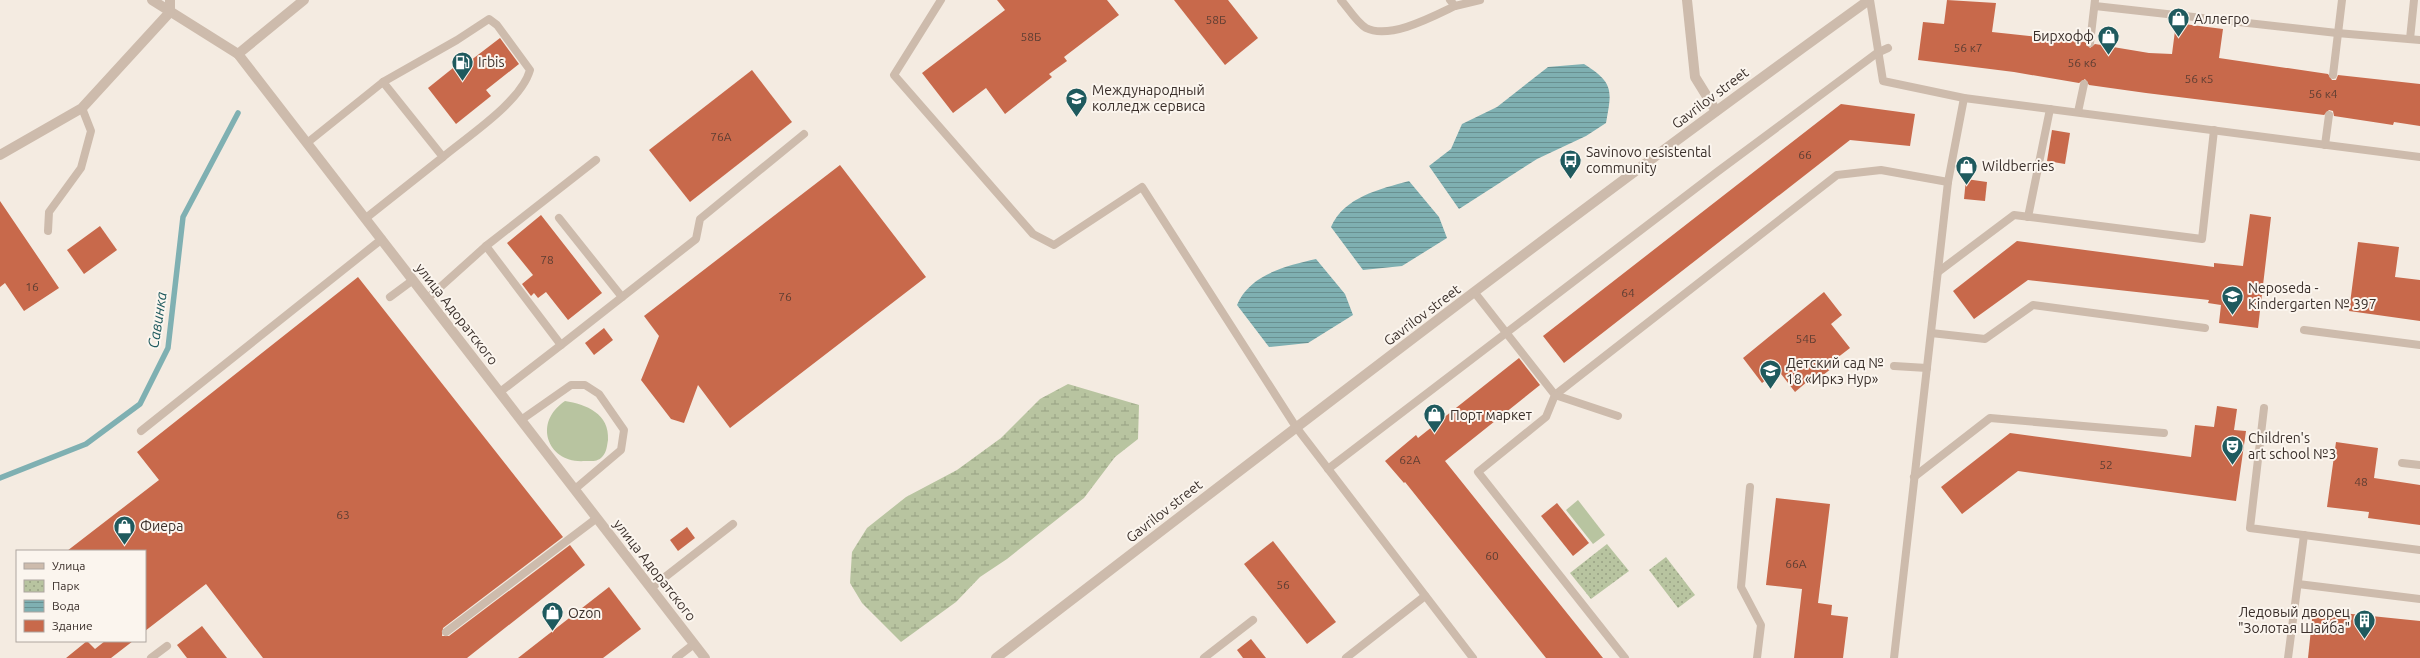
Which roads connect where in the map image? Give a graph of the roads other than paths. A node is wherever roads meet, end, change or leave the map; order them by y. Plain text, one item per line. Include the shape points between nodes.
1 (152, 0) edge
2 (170, 0) edge
3 (304, 0) edge
4 (941, 0) edge
5 (1341, 0) edge
6 (1480, 0) edge
7 (1688, 0) edge
8 (1869, 0) edge
9 (2342, 0) edge
10 (2414, 0) edge
11 (1453, 3) edge
12 (2095, 3) edge
13 (170, 12) junction
14 (2337, 33) junction
15 (2410, 39) junction
16 (2420, 40) edge
17 (2090, 43) dead end
18 (1888, 48) dead end
19 (1877, 53) junction
20 (238, 54) junction
21 (2333, 75) dead end
22 (383, 82) junction
23 (2084, 84) dead end
24 (1964, 98) junction
25 (82, 108) junction
26 (2050, 109) junction
27 (1716, 111) junction
28 (2078, 112) junction
29 (2329, 115) dead end
30 (2214, 130) junction
31 (804, 134) dead end
32 (307, 143) junction
33 (2325, 145) junction
34 (0, 156) edge
35 (443, 157) junction
36 (2420, 157) edge
37 (596, 160) dead end
38 (1948, 182) junction
39 (2028, 217) junction
40 (366, 218) junction
41 (559, 218) dead end
42 (48, 231) dead end
43 (382, 239) junction
44 (486, 246) junction
45 (1938, 272) junction
46 (413, 280) junction
47 (1475, 293) junction
48 (390, 297) dead end
49 (622, 297) junction
50 (427, 299) junction
51 (2205, 328) dead end
52 (2304, 330) dead end
53 (1507, 332) junction
54 (1931, 333) junction
55 (561, 344) junction
56 (2420, 345) edge
57 (1894, 366) dead end
58 (1927, 368) junction
59 (500, 392) junction
60 (1555, 395) junction
61 (2264, 408) dead end
62 (1618, 416) dead end
63 (522, 420) junction
64 (1296, 427) junction
65 (141, 431) dead end
66 (2164, 433) dead end
67 (2402, 463) dead end
68 (2420, 465) edge
69 (1328, 468) junction
70 (1914, 477) junction
71 (1750, 487) dead end
72 (575, 489) junction
73 (597, 518) junction
74 (732, 524) dead end
75 (2304, 535) junction
76 (2420, 550) edge
77 (2298, 584) junction
78 (651, 588) junction
79 (1425, 596) junction
80 (2420, 599) edge
81 (1253, 620) dead end
82 (446, 632) dead end
83 (694, 644) junction
84 (167, 646) dead end
85 (161, 655) edge
86 (151, 658) edge
87 (676, 658) edge
88 (705, 658) edge
89 (996, 658) edge
90 (1204, 658) edge
91 (1346, 658) edge
92 (1473, 658) edge
93 (1625, 658) edge
94 (1757, 658) edge
95 (1894, 658) edge
96 (2288, 658) edge

1 - 13 street
2 - 13 street
3 - 20 street
4 - 64 lane via 894,75 1033,234 1054,245 1142,187
5 - 11 lane via 1366,28 1382,31 1416,24
6 - 11 lane
7 - 27 street via 1695,77
8 - 19 lane
8 - 27 street, Gavrilov street
9 - 14 lane
10 - 15 lane
12 - 14 lane
12 - 17 lane
13 - 20 street
13 - 25 street
14 - 15 lane
14 - 21 lane
15 - 16 lane
18 - 19 lane
19 - 24 lane via 1883,81
19 - 53 lane
20 - 32 street, улица Адоратского
22 - 32 lane
22 - 35 lane
22 - 35 lane via 489,19 497,25 530,70 528,76 509,102
23 - 28 lane
24 - 26 lane
24 - 38 lane
25 - 34 street
25 - 42 lane via 91,131 81,168 49,212
26 - 28 lane
26 - 39 lane
27 - 47 street, Gavrilov street
28 - 30 lane
29 - 33 lane
30 - 33 lane
30 - 39 lane via 2202,239
31 - 49 lane via 700,219 696,239
32 - 40 street, улица Адоратского
33 - 36 lane
35 - 40 lane
37 - 44 lane
38 - 45 lane
38 - 60 lane via 1881,170 1837,175
39 - 45 lane via 2014,215
40 - 43 street, улица Адоратского
41 - 49 lane
43 - 46 street, улица Адоратского
43 - 65 lane
44 - 50 lane
44 - 55 lane
45 - 54 lane
46 - 48 lane
46 - 50 street, улица Адоратского
47 - 53 lane
47 - 64 street, Gavrilov street
49 - 55 lane
50 - 59 street, улица Адоратского
51 - 54 lane via 2033,305 1985,339
52 - 56 lane
53 - 60 lane
53 - 69 lane
54 - 58 lane
55 - 59 lane
57 - 58 lane
58 - 70 lane
59 - 63 street, улица Адоратского
60 - 62 lane
60 - 93 lane via 1546,417 1478,472
61 - 75 lane via 2250,528
63 - 72 street, улица Адоратского
63 - 72 lane via 571,385 585,385 590,388 599,394 613,411 624,430 621,450
64 - 69 lane
64 - 89 street, Gavrilov street
66 - 70 lane via 1990,418
67 - 68 lane
69 - 79 lane
70 - 95 lane
71 - 94 lane via 1740,587 1761,625
72 - 73 street, улица Адоратского
73 - 78 street, улица Адоратского
73 - 82 lane
74 - 78 lane
75 - 76 lane
75 - 77 lane
77 - 80 lane
77 - 96 lane
78 - 83 street, улица Адоратского
79 - 91 lane
79 - 92 lane
81 - 90 lane
83 - 87 lane
83 - 88 street, улица Адоратского
84 - 85 lane
85 - 86 lane

